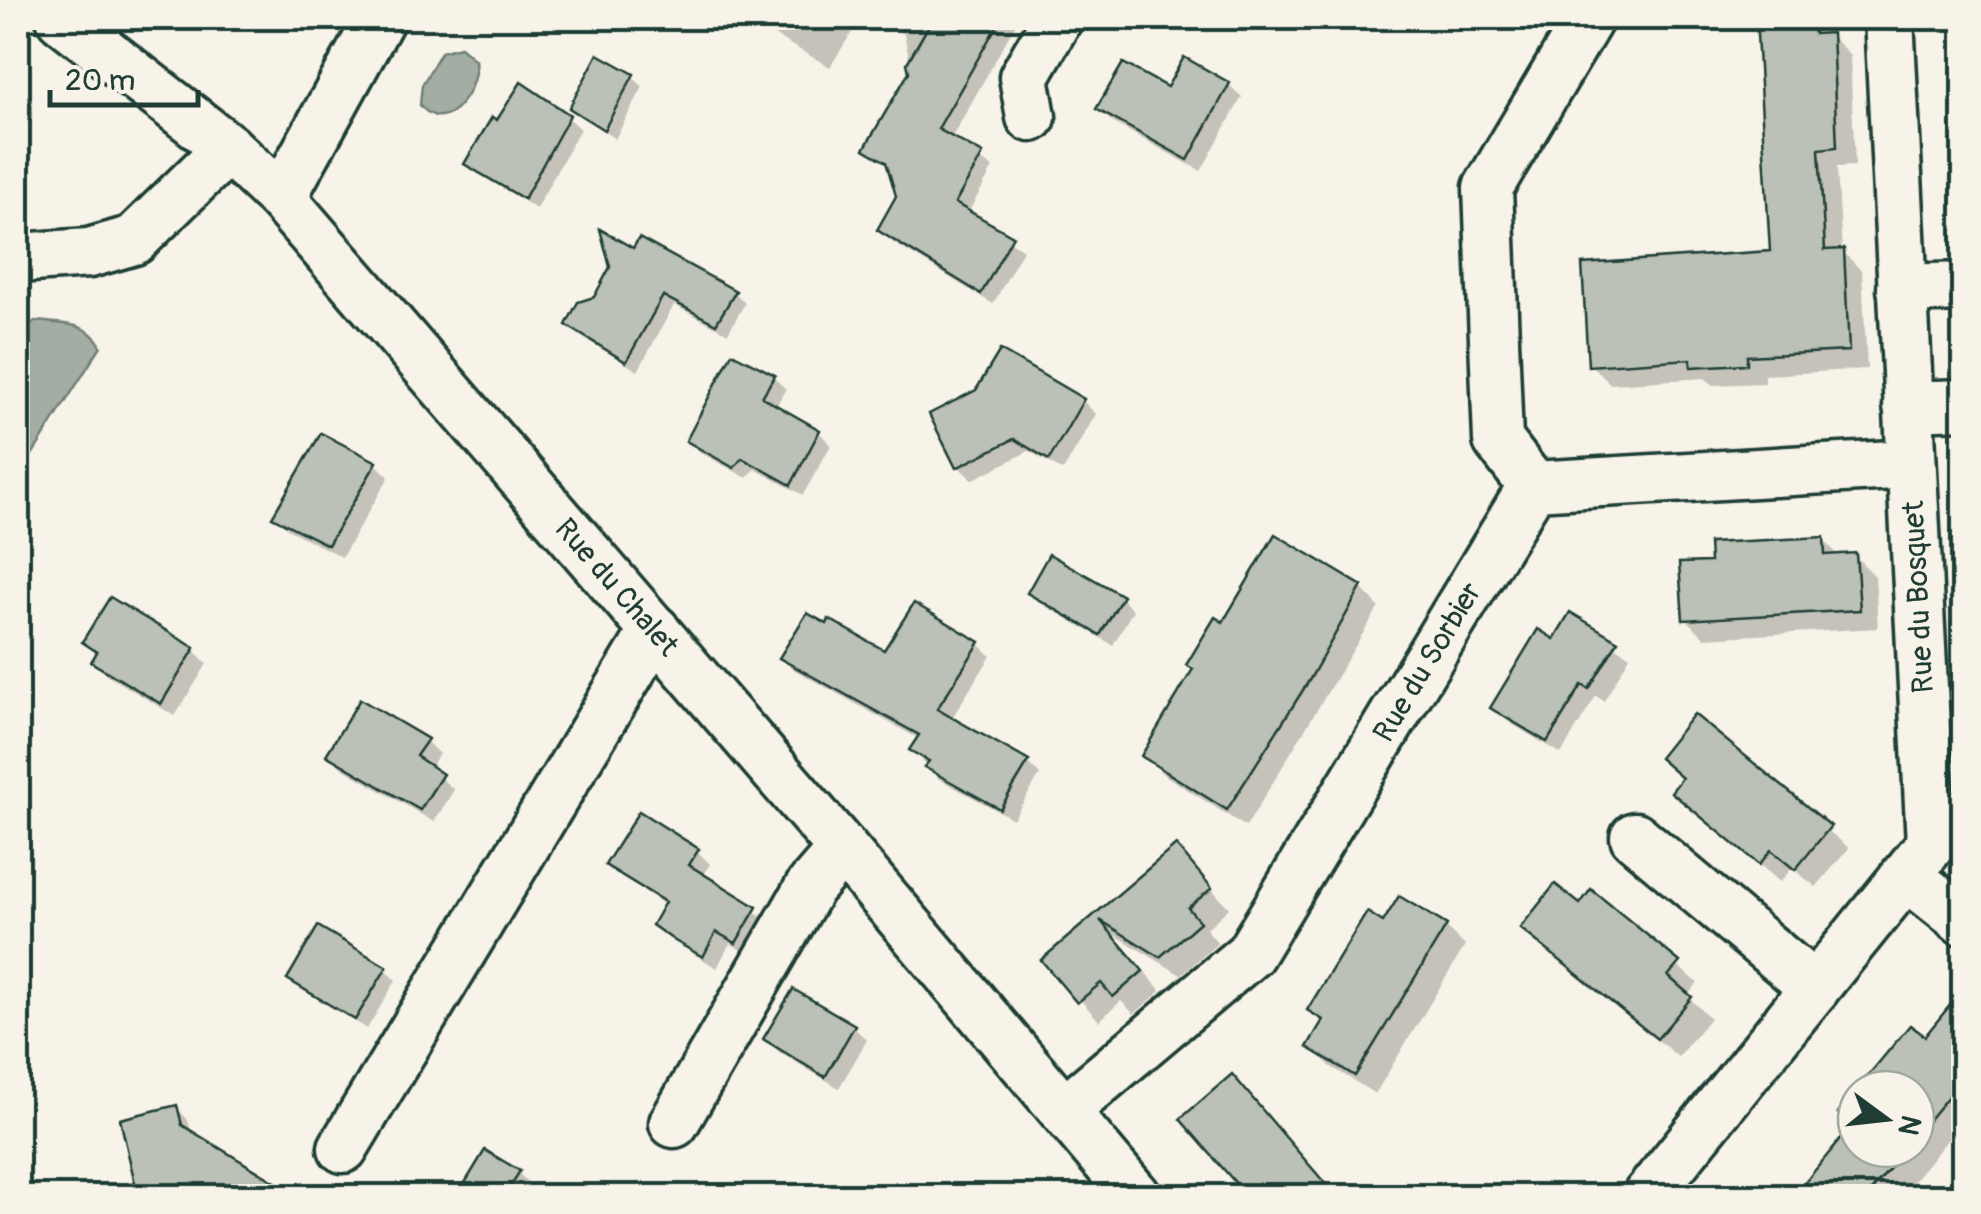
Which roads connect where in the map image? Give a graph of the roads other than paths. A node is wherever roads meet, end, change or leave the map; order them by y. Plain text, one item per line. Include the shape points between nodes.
1 (61, 18) edge
2 (380, 18) edge
3 (1058, 18) edge
4 (1589, 18) edge
5 (1890, 18) edge
6 (1031, 117) dead end
7 (228, 148) junction
8 (281, 198) junction
9 (18, 258) edge
10 (1964, 287) edge
11 (1902, 289) junction
12 (1964, 404) edge
13 (1908, 406) junction
14 (1911, 464) junction
15 (1533, 486) junction
16 (655, 630) junction
17 (1635, 837) dead end
18 (843, 849) junction
19 (1906, 874) junction
20 (1964, 921) edge
21 (1815, 988) junction
22 (1064, 1110) junction
23 (674, 1123) dead end
24 (344, 1148) dead end
25 (1136, 1196) edge
26 (1647, 1196) edge

1 - 7 street, Rue du Chalet
2 - 8 street
3 - 6 street via 1024,76
4 - 15 street via 1488,188 1498,440
5 - 11 street, Rue du Bosquet
7 - 8 street, Rue du Chalet
7 - 9 street via 134,240 89,253
8 - 16 street, Rue du Chalet
10 - 11 street
11 - 13 street, Rue du Bosquet
12 - 13 street
13 - 14 street, Rue du Bosquet
14 - 15 street
14 - 19 street, Rue du Bosquet via 1931,844
15 - 22 street, Rue du Sorbier via 1250,954
16 - 18 street, Rue du Chalet
16 - 24 street
17 - 21 street
18 - 22 street, Rue du Chalet
18 - 23 street via 810,887
19 - 20 street
19 - 21 street, Rue du Bosquet
21 - 26 street, Rue du Bosquet
22 - 25 street, Rue du Chalet

